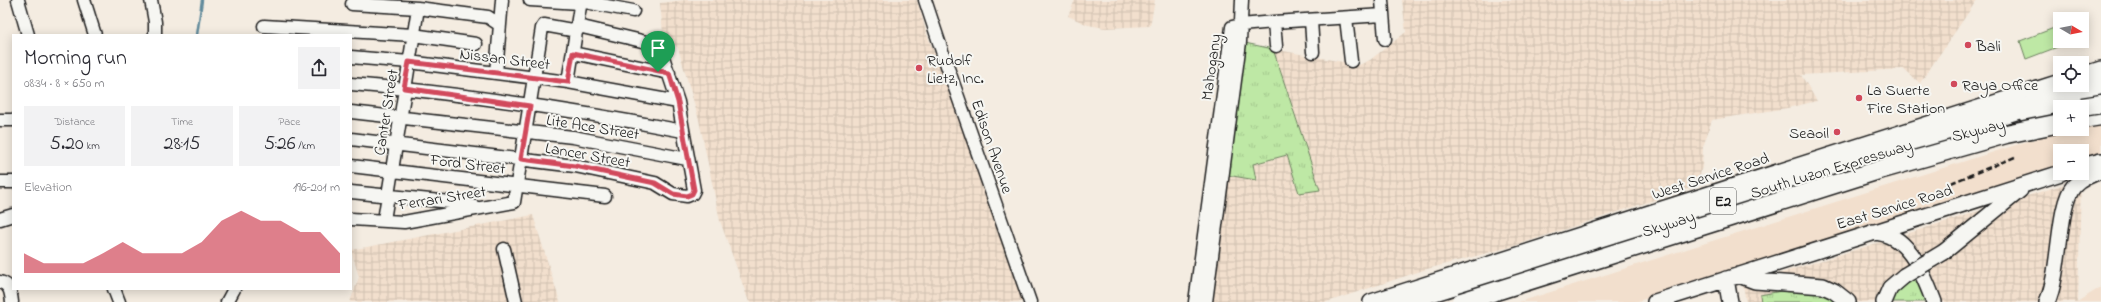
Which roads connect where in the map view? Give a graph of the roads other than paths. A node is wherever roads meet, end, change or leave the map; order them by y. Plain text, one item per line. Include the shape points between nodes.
1 (18, 0) edge
2 (84, 0) edge
3 (151, 0) edge
4 (502, 0) edge
5 (530, 0) edge
6 (925, 0) edge
7 (1242, 0) edge
8 (1382, 0) edge
9 (580, 1) edge
10 (352, 4) dead end
11 (418, 8) junction
12 (633, 11) dead end
13 (1383, 15) junction
14 (1346, 18) junction
15 (1311, 20) junction
16 (1274, 22) junction
17 (1240, 24) junction
18 (500, 25) junction
19 (264, 26) dead end
20 (577, 29) junction
21 (325, 32) edge
22 (28, 34) edge
23 (95, 34) edge
24 (155, 34) edge
25 (413, 35) junction
26 (1385, 39) dead end
27 (476, 44) dead end
28 (1276, 46) dead end
29 (1313, 52) dead end
30 (573, 53) junction
31 (352, 57) edge
32 (1232, 60) junction
33 (1350, 61) dead end
34 (409, 62) junction
35 (2101, 69) edge
36 (496, 73) junction
37 (669, 73) junction
38 (2089, 73) edge
39 (534, 78) junction
40 (568, 82) junction
41 (352, 84) edge
42 (2053, 84) edge
43 (2101, 84) edge
44 (404, 88) junction
45 (678, 102) junction
46 (2101, 103) edge
47 (530, 106) junction
48 (2089, 106) edge
49 (352, 112) edge
50 (2053, 112) edge
51 (400, 116) junction
52 (2101, 116) edge
53 (2053, 117) edge
54 (2089, 118) edge
55 (0, 120) edge
56 (12, 120) edge
57 (2053, 124) edge
58 (683, 131) junction
59 (526, 132) junction
60 (352, 139) edge
61 (396, 143) junction
62 (521, 159) junction
63 (687, 159) junction
64 (2101, 161) edge
65 (2089, 164) edge
66 (352, 166) edge
67 (391, 170) junction
68 (2101, 171) edge
69 (2053, 176) edge
70 (0, 182) edge
71 (12, 182) edge
72 (2027, 184) junction
73 (517, 185) junction
74 (352, 192) edge
75 (387, 195) junction
76 (605, 196) dead end
77 (478, 208) junction
78 (12, 216) edge
79 (352, 219) edge
80 (0, 220) edge
81 (384, 220) junction
82 (1872, 232) junction
83 (504, 249) dead end
84 (1732, 277) junction
85 (0, 282) edge
86 (114, 290) edge
87 (233, 290) edge
88 (12, 302) edge
89 (119, 302) edge
90 (227, 302) edge
91 (516, 302) edge
92 (1030, 302) edge
93 (1195, 302) edge
94 (1206, 302) edge
95 (1371, 302) edge
96 (1401, 302) edge
97 (1416, 302) edge
98 (1461, 302) edge
99 (1471, 302) edge
100 (1655, 302) edge
101 (1730, 302) edge
102 (1848, 302) edge
103 (1884, 302) edge
104 (1934, 302) edge
105 (2047, 302) edge

1 - 22 street
2 - 23 street
3 - 24 street
4 - 18 street
5 - 9 street
6 - 92 street, Edison Avenue
7 - 17 street
8 - 13 street
9 - 12 street
9 - 20 street
10 - 11 street
11 - 18 street via 488,17
11 - 25 street, Canter Street
13 - 14 street
13 - 26 street
14 - 15 street
14 - 33 street
15 - 16 street
15 - 29 street
16 - 17 street
16 - 28 street
17 - 32 street, Mahogany via 1232,27
18 - 36 street
19 - 21 street
20 - 30 street
20 - 37 street via 659,44
20 - 39 street via 543,26
21 - 25 street
25 - 27 street
25 - 34 street, Canter Street
30 - 37 street
30 - 40 street
31 - 34 street, Nissan Street
32 - 93 street, Mahogany
32 - 94 street, Mahogany
34 - 36 street, Nissan Street
34 - 44 street, Canter Street
35 - 38 main road
36 - 39 street, Nissan Street
37 - 45 street
39 - 40 street, Nissan Street
39 - 47 street
40 - 45 street, Nissan Street
41 - 44 street
42 - 95 main road, West Service Road
43 - 96 highway, South Luzon Expressway / E2
44 - 47 street
44 - 51 street, Canter Street
45 - 58 street
46 - 48 highway, bridge
47 - 58 street
47 - 59 street
49 - 51 street, Lite Ace Street
50 - 97 highway, Skyway / E2 via 2003,122 1878,156
51 - 59 street, Lite Ace Street
51 - 61 street, Canter Street
52 - 54 highway
53 - 99 highway, South Luzon Expressway / E2
55 - 56 street
57 - 98 highway, Skyway / E2, bridge via 2006,134 1879,170
58 - 63 street
59 - 62 street
59 - 63 street, Lite Ace Street via 573,137
60 - 61 street, Lancer Street
61 - 62 street, Lancer Street
61 - 67 street, Canter Street
62 - 63 street, Lancer Street via 575,166 655,183 673,194 687,196 694,190
62 - 73 street
64 - 65 main road
66 - 67 street, Ford Street
67 - 73 street, Ford Street
67 - 75 street, Canter Street
68 - 105 main road via 2078,182 2070,193 2064,208 2054,281
69 - 72 main road, East Service Road
70 - 71 street
72 - 82 main road, East Service Road
72 - 103 main road, bridge via 1944,252 1904,276 1890,288
73 - 76 street, Ford Street
73 - 77 street, Ferrari Street via 514,202
74 - 75 street
75 - 77 street via 460,203
75 - 81 street, Canter Street
77 - 81 street, Ferrari Street via 404,222
78 - 80 street
79 - 81 street, Ferrari Street
82 - 84 main road, East Service Road
82 - 104 main road via 1892,236 1906,248
83 - 91 street
84 - 100 main road, East Service Road
84 - 101 main road
84 - 102 main road via 1823,286 1834,290
85 - 88 street via 11,291
86 - 89 street
87 - 90 street

